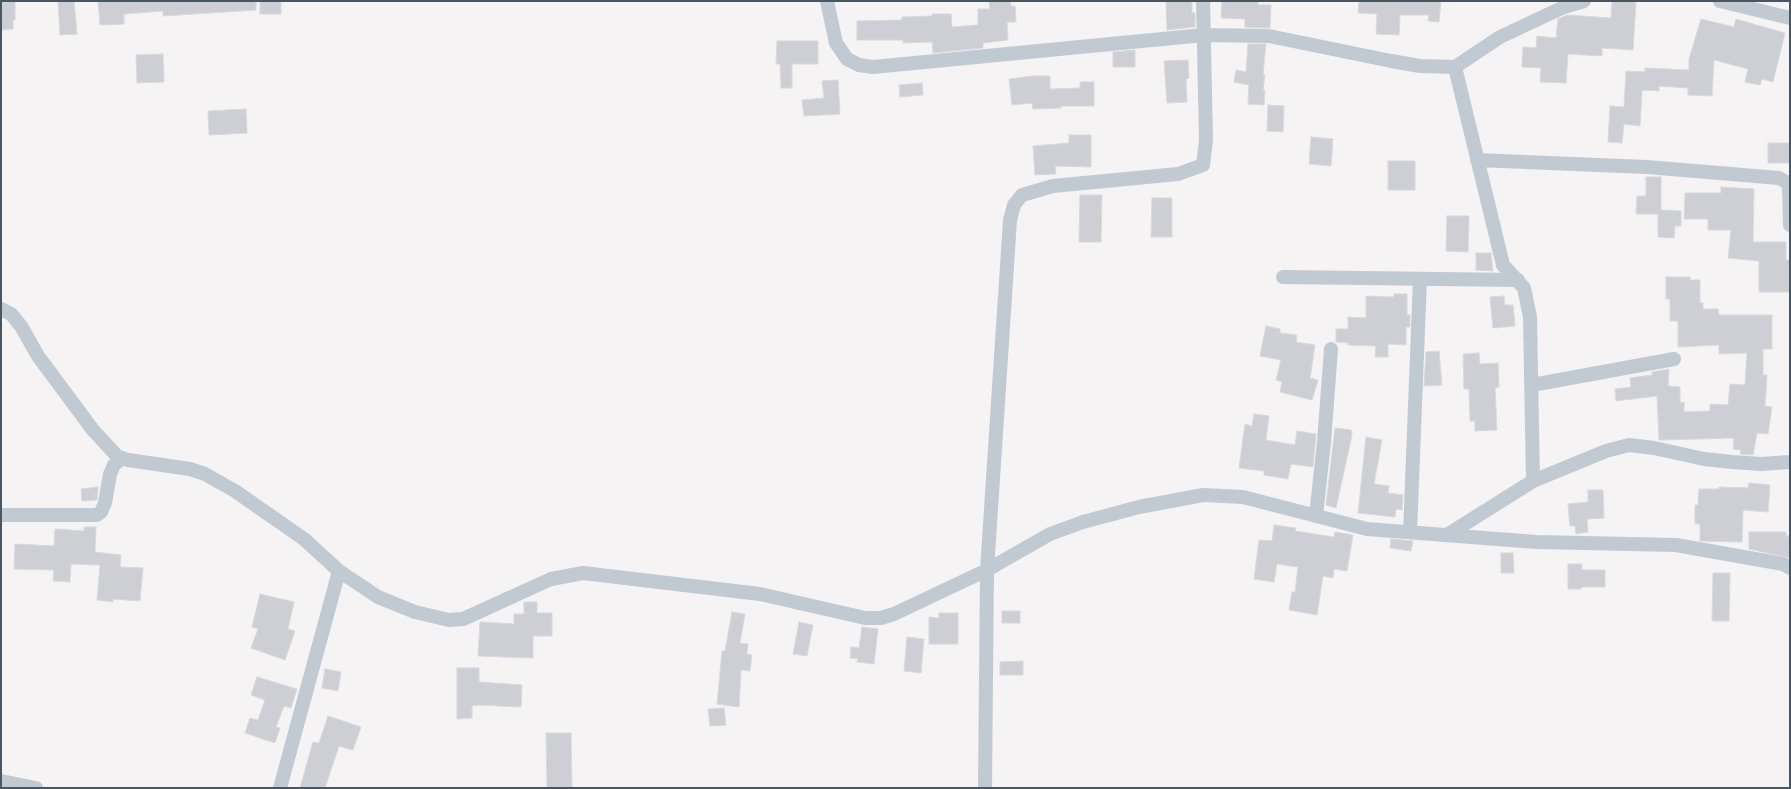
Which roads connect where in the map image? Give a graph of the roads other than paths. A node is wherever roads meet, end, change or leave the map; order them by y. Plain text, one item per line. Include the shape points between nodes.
1 (826, 1) edge
2 (1203, 1) edge
3 (1584, 1) edge
4 (1720, 1) edge
5 (1790, 18) edge
6 (1204, 35) junction
7 (1455, 67) junction
8 (1477, 160) junction
9 (1790, 225) edge
10 (1283, 277) dead end
11 (1420, 279) junction
12 (1518, 280) junction
13 (1, 309) edge
14 (1331, 349) dead end
15 (1674, 359) dead end
16 (1532, 385) junction
17 (122, 458) junction
18 (1790, 462) edge
19 (1533, 482) junction
20 (1, 515) edge
21 (1316, 516) junction
22 (1410, 532) junction
23 (1447, 535) junction
24 (1790, 568) edge
25 (988, 570) junction
26 (339, 571) junction
27 (1, 781) edge
28 (36, 788) edge
29 (280, 788) edge
30 (985, 788) edge

1 - 6 street via 836,44 847,59 873,67
2 - 6 street
3 - 7 street via 1564,7 1500,37
4 - 5 street
6 - 7 street via 1268,36 1420,66
6 - 25 street via 1206,140 1203,165 1178,174 1052,186 1022,195 1014,205 1010,220
7 - 8 street
8 - 9 street via 1647,167 1779,178 1789,186
8 - 12 street via 1503,265
10 - 11 street
11 - 12 street
11 - 22 street
12 - 16 street via 1524,288 1530,317
13 - 17 street via 11,314 21,326 38,356 93,430
14 - 21 street
15 - 16 street
16 - 19 street
17 - 20 street via 110,474 106,503 97,515
17 - 26 street via 206,474 304,539
18 - 19 street via 1732,462 1629,445
19 - 23 street
21 - 22 street via 1367,529
21 - 25 street via 1243,497 1202,495 1139,507 1082,522 1050,534
22 - 23 street
23 - 24 street via 1536,542 1676,545 1783,564
25 - 26 street via 881,618 865,618 760,594 583,573 551,579 463,619 449,620 415,612 378,597
25 - 30 street
26 - 29 street
27 - 28 street

